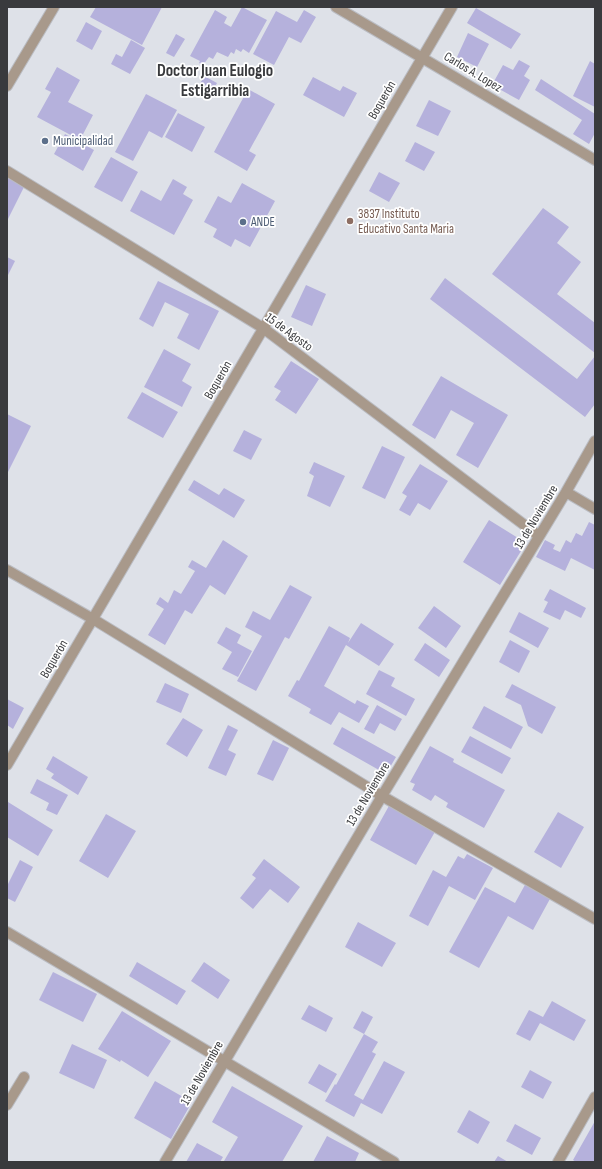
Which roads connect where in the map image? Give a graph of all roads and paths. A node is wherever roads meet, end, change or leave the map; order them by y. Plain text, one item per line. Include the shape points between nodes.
1 (54, 7) edge
2 (336, 7) edge
3 (452, 7) edge
4 (423, 57) junction
5 (7, 86) edge
6 (595, 160) edge
7 (7, 171) edge
8 (263, 328) junction
9 (595, 441) edge
10 (566, 492) junction
11 (595, 509) edge
12 (539, 536) junction
13 (7, 570) edge
14 (93, 619) junction
15 (7, 765) edge
16 (382, 796) junction
17 (595, 920) edge
18 (7, 932) edge
19 (224, 1062) junction
20 (24, 1077) dead end
21 (595, 1097) edge
22 (7, 1105) edge
23 (165, 1162) edge
24 (394, 1162) edge
25 (558, 1162) edge

1 - 5 street
2 - 4 street, Carlos A. Lopez
3 - 4 street, Boquerón
4 - 6 street, Carlos A. Lopez
4 - 8 street, Boquerón
7 - 8 street, 15 de Agosto
8 - 12 street, 15 de Agosto
8 - 14 street, Boquerón
9 - 10 street, 13 de Noviembre
10 - 11 street
10 - 12 street, 13 de Noviembre
12 - 16 street, 13 de Noviembre
13 - 14 street
14 - 15 street, Boquerón
14 - 16 street
16 - 17 street
16 - 19 street, 13 de Noviembre
18 - 19 street
19 - 23 street, 13 de Noviembre
19 - 24 street
20 - 22 street
21 - 25 street

